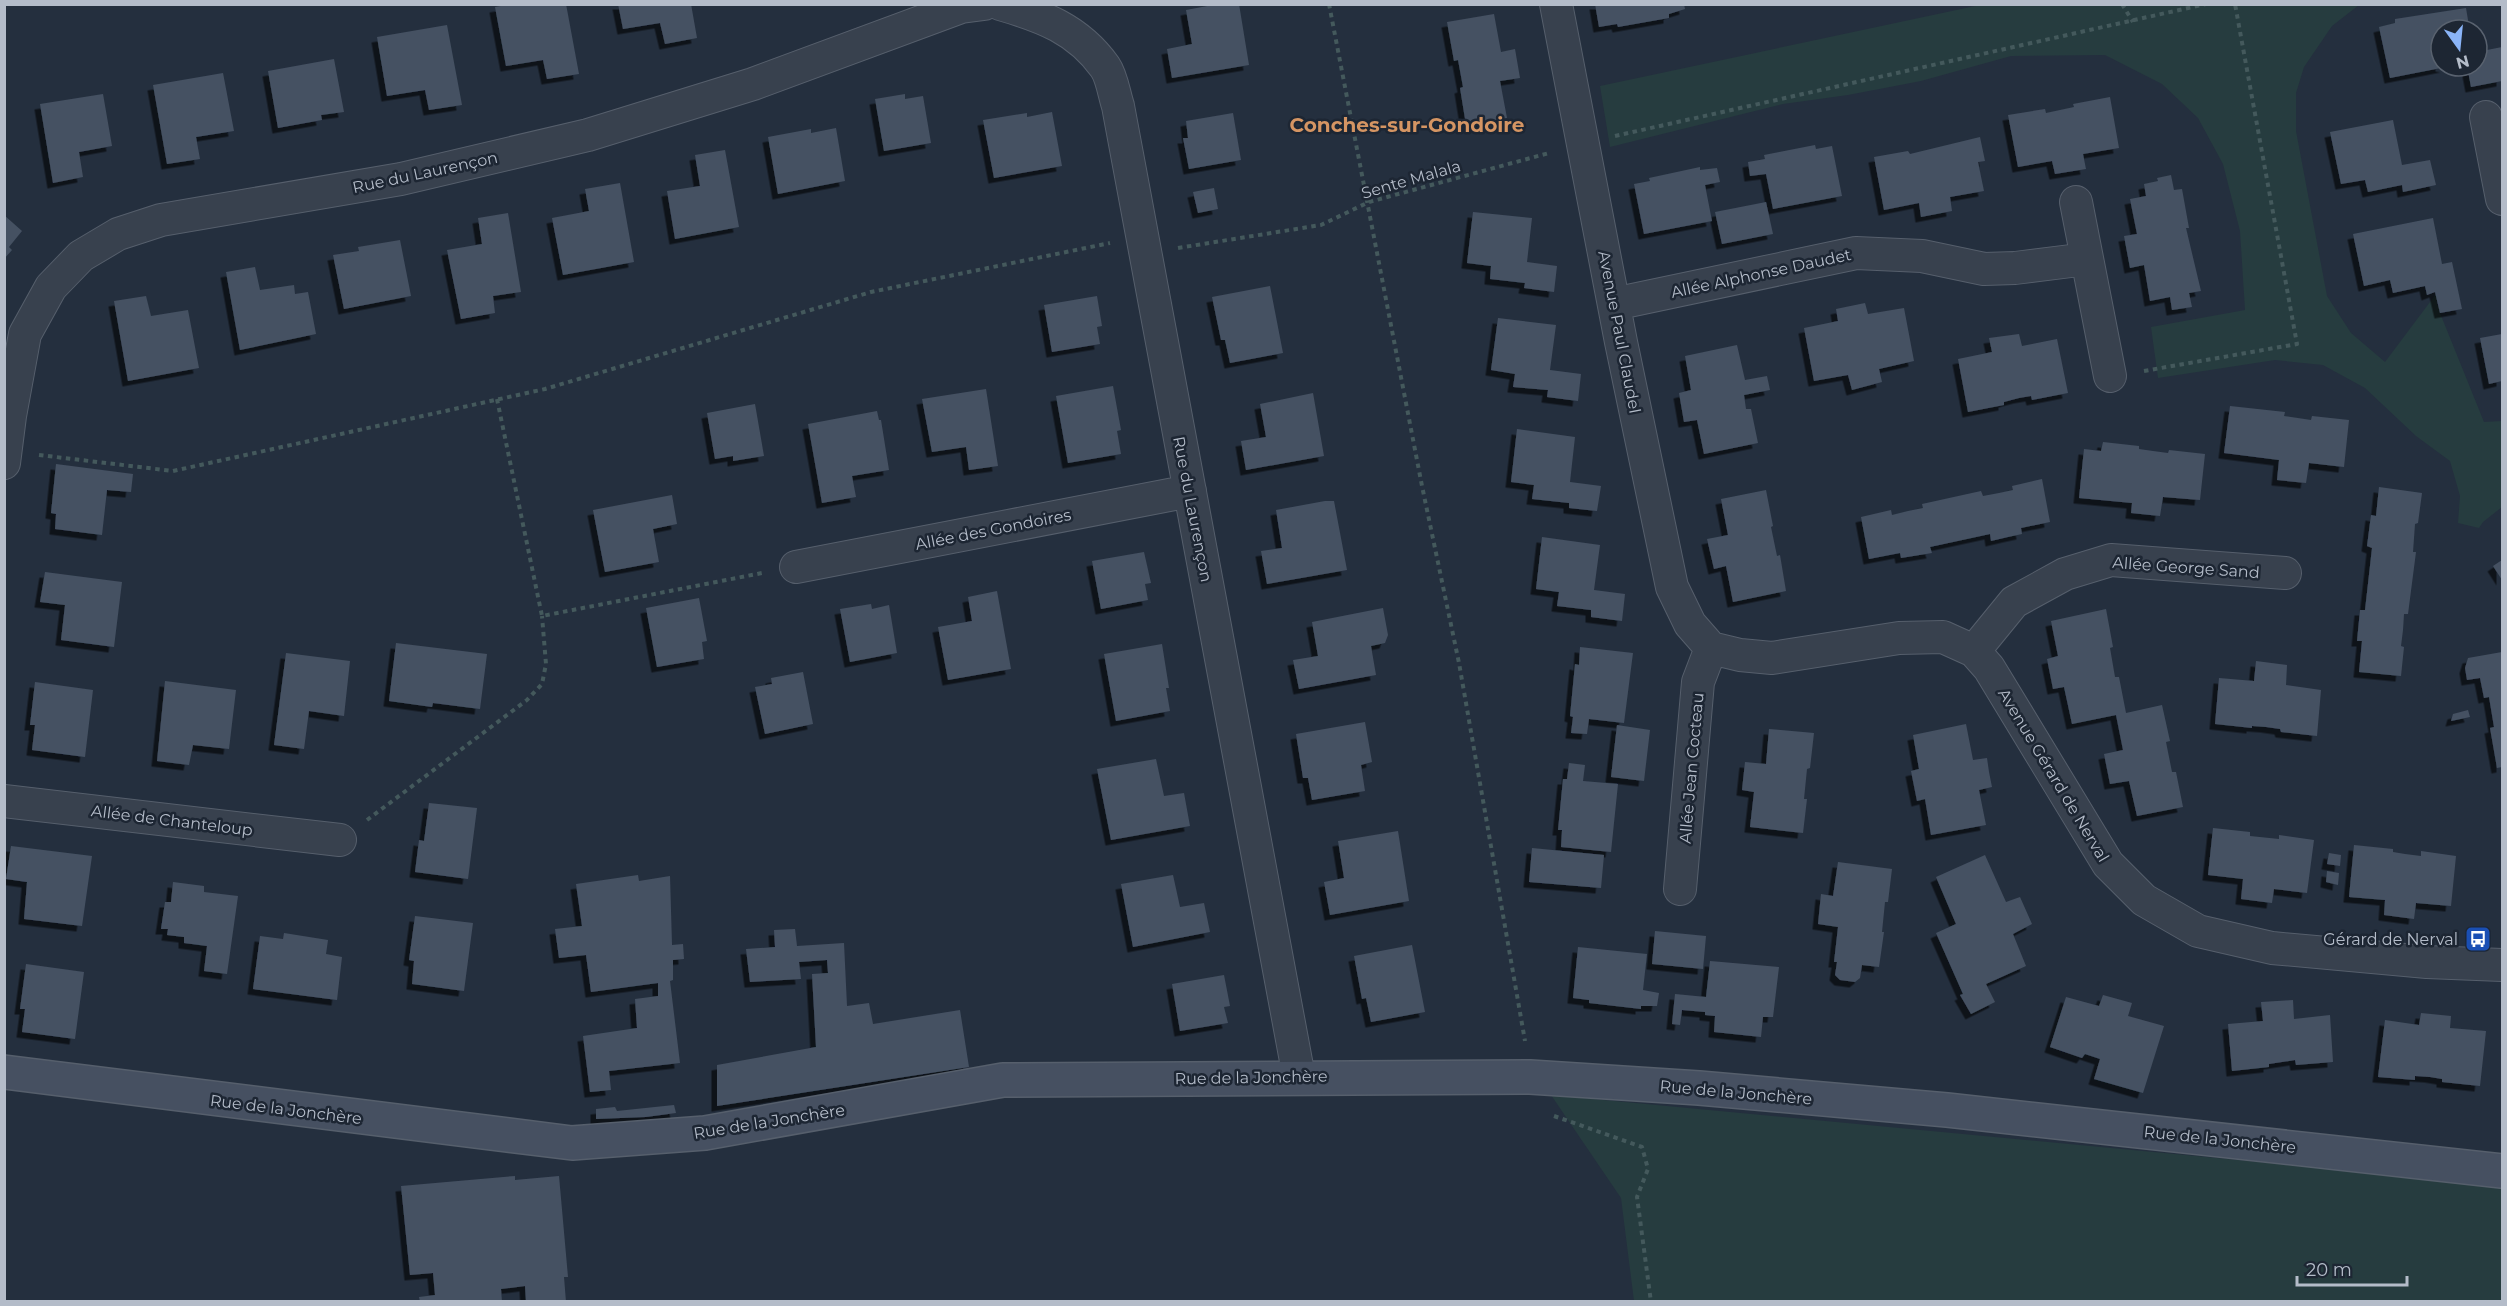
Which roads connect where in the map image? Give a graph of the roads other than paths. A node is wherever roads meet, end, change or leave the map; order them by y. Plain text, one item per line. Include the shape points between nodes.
1 (984, 4) edge
2 (1000, 4) edge
3 (1556, 4) edge
4 (2486, 117) dead end
5 (2501, 186) edge
6 (2076, 202) dead end
7 (2088, 259) junction
8 (1614, 304) junction
9 (2110, 376) road end
10 (5, 457) edge
11 (1190, 491) junction
12 (796, 567) road end
13 (2286, 573) dead end
14 (1711, 648) junction
15 (1974, 651) junction
16 (4, 801) edge
17 (340, 840) road end
18 (1680, 889) dead end
19 (2502, 965) edge
20 (4, 1072) edge
21 (1299, 1077) junction
22 (2502, 1171) edge

1 - 10 street, Rue du Laurençon via 961,7 753,84 588,135 401,179 161,220 118,234 81,256 51,287 25,334
2 - 11 street, Rue du Laurençon via 1040,16 1077,37 1106,68 1118,106
3 - 8 street, Avenue Paul Claudel
4 - 5 street
6 - 7 street
7 - 8 street, Allée Alphonse Daudet via 1984,269 1923,256 1856,253
7 - 9 street
8 - 14 street, Avenue Paul Claudel via 1672,587 1690,624
11 - 12 street, Allée des Gondoires
11 - 21 street, Rue du Laurençon
13 - 15 street, Allée George Sand via 2111,560 2065,574 2014,602
14 - 15 street, Avenue Gérard de Nerval via 1772,658 1899,638 1943,637
14 - 18 street, Allée Jean Cocteau via 1698,682
15 - 19 street, Avenue Gérard de Nerval via 1989,668 2108,864 2144,900 2198,931 2272,948
16 - 17 street, Allée de Chanteloup
20 - 21 street, Rue de la Jonchère via 572,1143 705,1133 1003,1080
21 - 22 street, Rue de la Jonchère via 1530,1077 1947,1110

